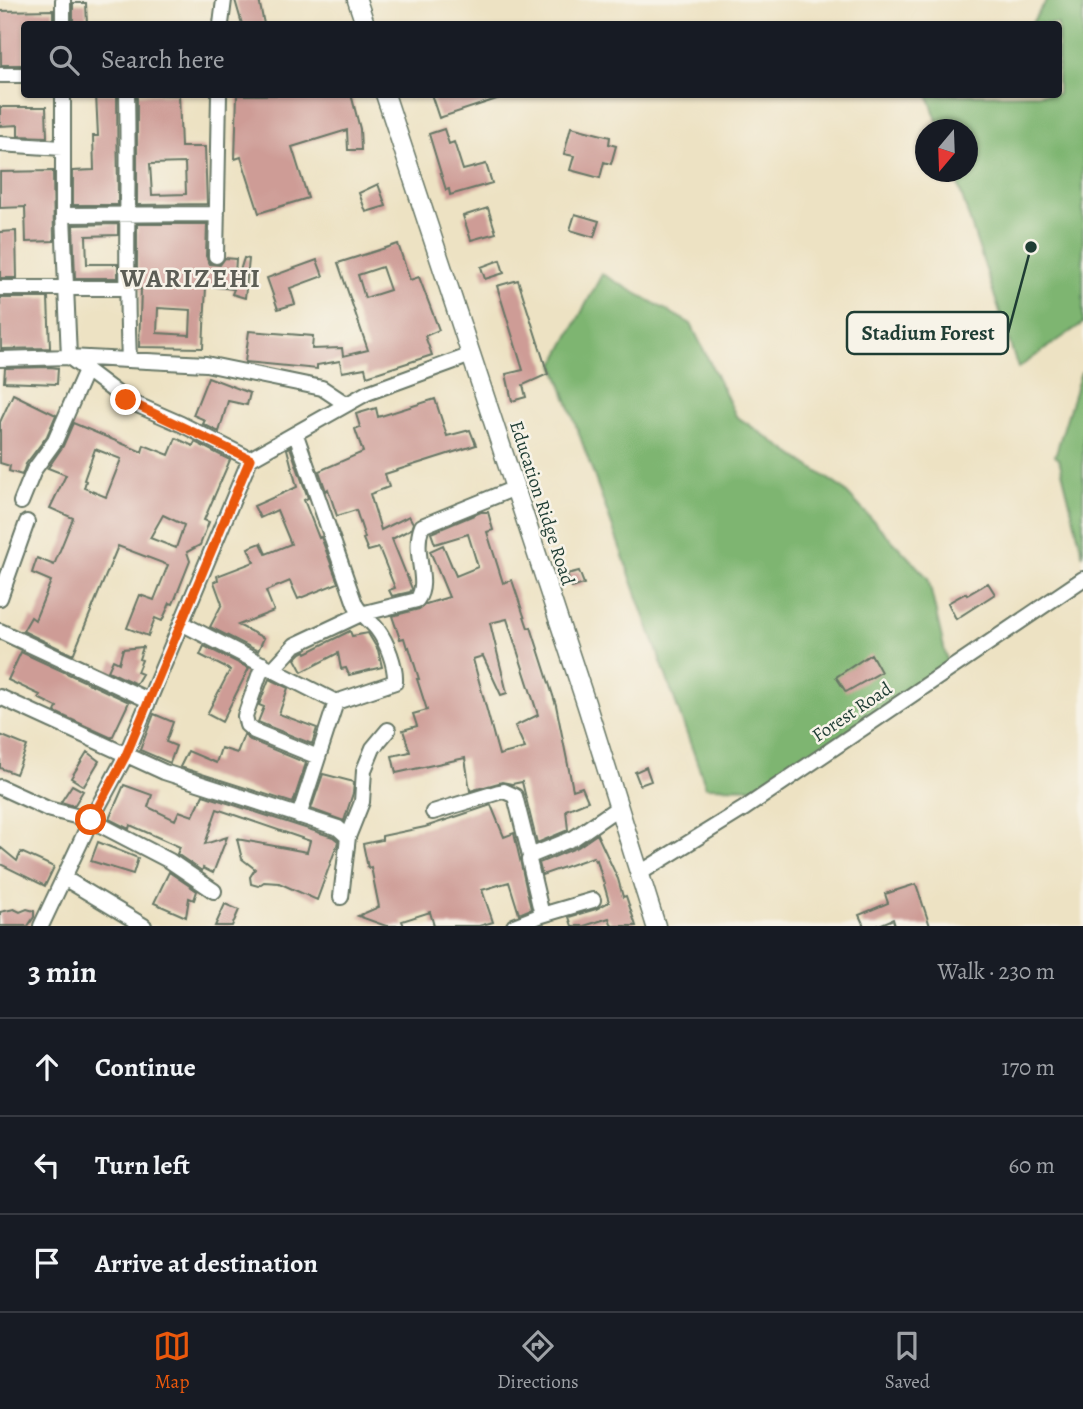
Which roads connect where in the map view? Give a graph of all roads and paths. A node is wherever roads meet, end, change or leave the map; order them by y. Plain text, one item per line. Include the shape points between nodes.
1 (63, 0) edge
2 (224, 0) edge
3 (357, 0) edge
4 (63, 21) edge
5 (221, 21) edge
6 (364, 21) edge
7 (0, 75) edge
8 (21, 75) edge
9 (63, 98) edge
10 (127, 98) edge
11 (219, 98) edge
12 (386, 98) edge
13 (0, 144) edge
14 (62, 148) junction
15 (129, 213) junction
16 (217, 214) junction
17 (63, 215) junction
18 (216, 256) dead end
19 (67, 286) junction
20 (0, 288) edge
21 (126, 288) junction
22 (471, 355) junction
23 (69, 357) junction
24 (0, 359) edge
25 (129, 359) junction
26 (86, 370) junction
27 (346, 404) junction
28 (296, 435) junction
29 (250, 459) junction
30 (515, 488) junction
31 (21, 502) dead end
32 (27, 522) dead end
33 (1083, 579) edge
34 (0, 598) edge
35 (360, 614) junction
36 (181, 623) junction
37 (0, 631) edge
38 (268, 666) junction
39 (0, 697) edge
40 (148, 700) junction
41 (336, 702) junction
42 (388, 730) dead end
43 (126, 755) junction
44 (318, 757) junction
45 (0, 787) edge
46 (619, 807) junction
47 (433, 812) dead end
48 (299, 816) junction
49 (91, 820) junction
50 (348, 837) junction
51 (530, 856) junction
52 (640, 873) junction
53 (64, 878) junction
54 (214, 891) dead end
55 (341, 897) dead end
56 (593, 900) dead end
57 (542, 915) junction
58 (41, 926) edge
59 (144, 926) edge
60 (514, 926) edge
61 (656, 926) edge

1 - 4 street
2 - 5 street
3 - 6 street
7 - 8 street
9 - 14 street
10 - 15 street
11 - 16 street
12 - 22 street, Education Ridge Road
13 - 14 street
14 - 17 street
15 - 16 street
15 - 17 street
15 - 21 street
16 - 18 street
17 - 19 street
19 - 20 street
19 - 21 street
19 - 23 street
21 - 25 street
22 - 27 street
22 - 30 street, Education Ridge Road
23 - 24 street
23 - 25 street
23 - 26 street
25 - 27 street via 206,364 288,380 322,388
26 - 29 street via 126,400
26 - 31 street
27 - 28 street
28 - 29 street
28 - 35 street
29 - 36 street
30 - 35 street via 422,526 417,544 423,589 417,600
30 - 46 street, Education Ridge Road
32 - 34 street
33 - 52 street, Forest Road
35 - 38 street via 295,645
35 - 41 street via 384,639 395,682
36 - 38 street
36 - 40 street
37 - 40 street
38 - 41 street
38 - 44 street via 245,716 247,725
39 - 43 street
40 - 43 street
41 - 44 street
42 - 50 street via 373,748 364,770 362,802
43 - 48 street
43 - 49 street
44 - 48 street
45 - 49 street via 48,809
46 - 51 street via 574,838
46 - 52 street, Education Ridge Road
47 - 51 street via 504,791 515,796
48 - 50 street via 338,828
49 - 53 street
49 - 54 street via 170,861
50 - 55 street
51 - 57 street
52 - 61 street, Education Ridge Road
53 - 58 street
53 - 59 street
56 - 57 street
57 - 60 street

